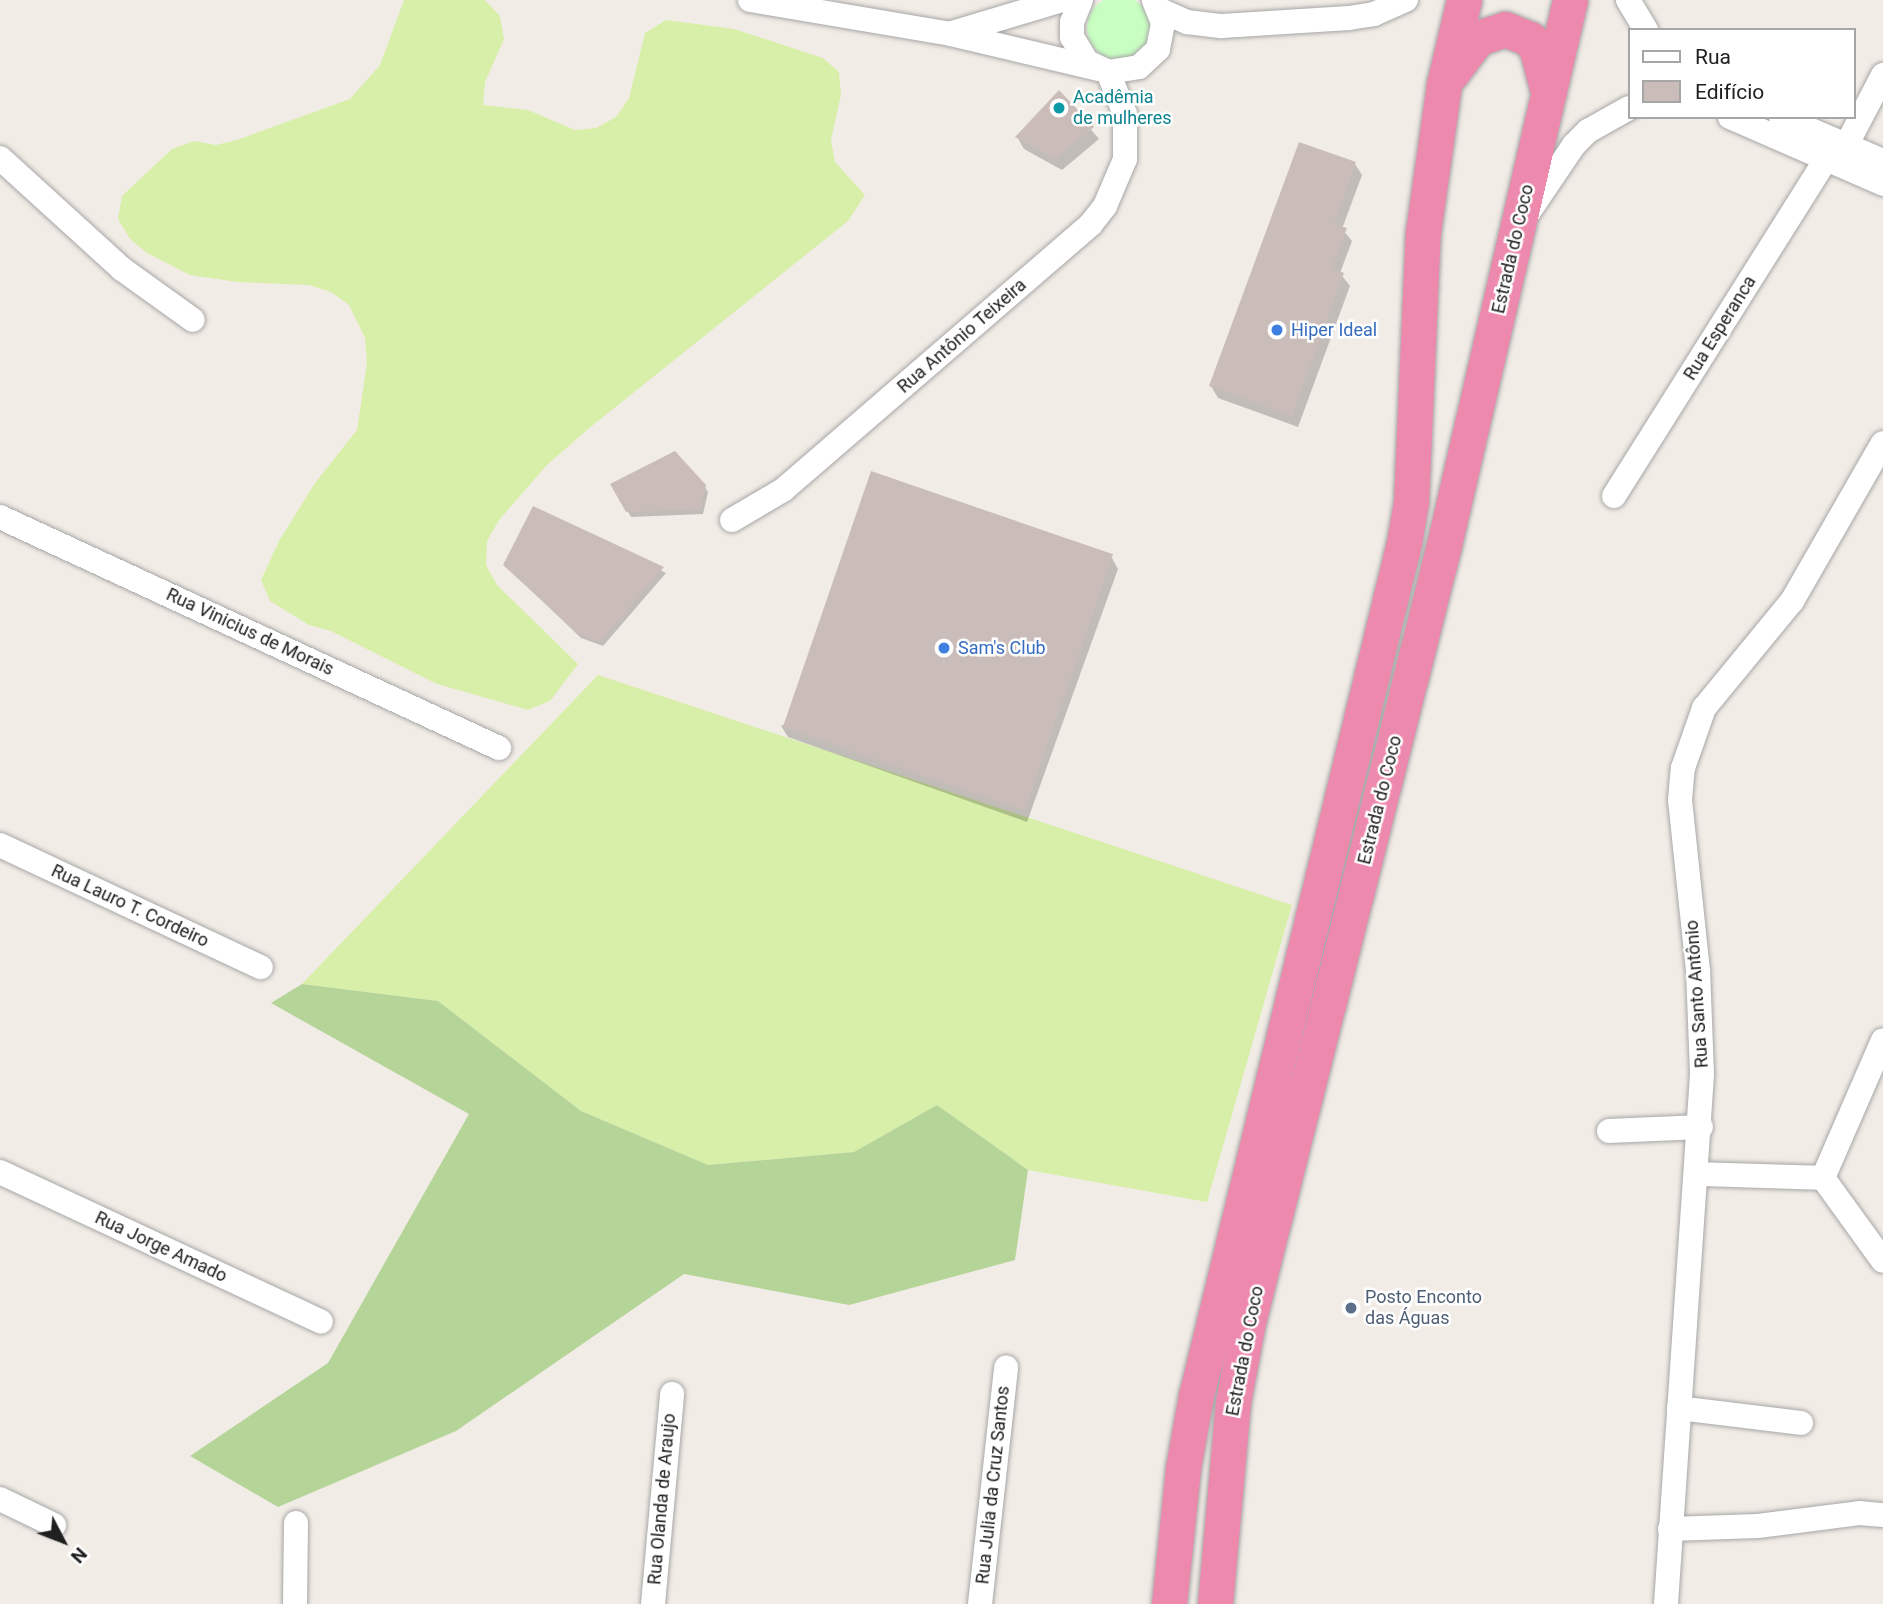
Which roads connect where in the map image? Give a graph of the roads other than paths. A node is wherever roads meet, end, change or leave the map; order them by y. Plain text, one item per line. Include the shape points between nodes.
1 (750, 0) edge
2 (1062, 0) edge
3 (1081, 0) edge
4 (1406, 0) edge
5 (1464, 0) edge
6 (1570, 0) edge
7 (1628, 0) edge
8 (1158, 4) edge
9 (1645, 28) edge
10 (951, 34) junction
11 (1149, 60) junction
12 (1104, 71) junction
13 (1883, 75) edge
14 (1444, 84) junction
15 (1548, 92) junction
16 (1628, 109) edge
17 (1123, 110) junction
18 (1734, 119) edge
19 (1786, 119) edge
20 (1847, 144) junction
21 (0, 158) edge
22 (1826, 160) junction
23 (1883, 161) edge
24 (1883, 184) edge
25 (1518, 228) junction
26 (193, 320) dead end
27 (1883, 443) edge
28 (1876, 474) edge
29 (1614, 496) dead end
30 (0, 517) edge
31 (732, 520) dead end
32 (499, 748) dead end
33 (0, 845) edge
34 (261, 967) dead end
35 (1883, 1040) edge
36 (1701, 1127) junction
37 (1609, 1131) dead end
38 (0, 1172) edge
39 (1698, 1174) junction
40 (1823, 1178) junction
41 (1883, 1261) edge
42 (321, 1322) dead end
43 (1006, 1367) dead end
44 (672, 1394) dead end
45 (1679, 1408) junction
46 (1801, 1423) dead end
47 (0, 1499) edge
48 (1883, 1516) edge
49 (296, 1523) dead end
50 (54, 1525) dead end
51 (1671, 1529) junction
52 (295, 1604) edge
53 (653, 1604) edge
54 (981, 1604) edge
55 (1169, 1604) edge
56 (1215, 1604) edge
57 (1666, 1604) edge

1 - 10 street
2 - 10 street
3 - 12 street via 1072,22 1072,37 1087,62
4 - 8 street via 1374,14 1349,18 1222,26 1187,22
5 - 14 highway, Estrada do Coco
6 - 15 highway, Estrada do Coco
7 - 9 street
8 - 11 street, Rua Antônio Teixeira via 1162,36
10 - 12 street
11 - 12 street via 1126,72
11 - 17 street, Rua Antônio Teixeira
12 - 17 street, Rua Antônio Teixeira
13 - 20 street
14 - 15 highway via 1478,38 1505,29 1530,39
14 - 55 highway, Estrada do Coco via 1423,232 1411,502 1405,543 1196,1396 1182,1468
15 - 25 highway, Estrada do Coco
16 - 25 street via 1588,131 1574,145
17 - 31 street, Rua Antônio Teixeira via 1125,159 1105,206 1091,224 783,490
18 - 22 street
19 - 20 street
20 - 23 street
21 - 26 street via 122,269
22 - 24 street
22 - 29 street, Rua Esperanca
25 - 56 highway, Estrada do Coco via 1437,571 1248,1322 1233,1402
27 - 28 street, Rua Santo Antônio
28 - 36 street, Rua Santo Antônio via 1792,601 1704,708 1683,768 1679,800 1701,1029
30 - 32 street, Rua Vinicius de Morais
33 - 34 street, Rua Lauro T. Cordeiro
35 - 40 street
36 - 37 street
36 - 39 street, Rua Santo Antônio
38 - 42 street, Rua Jorge Amado
39 - 40 street
39 - 45 street, Rua Santo Antônio
40 - 41 street
43 - 54 street, Rua Julia da Cruz Santos
44 - 53 street, Rua Olanda de Araujo
45 - 46 street
45 - 51 street, Rua Santo Antônio
47 - 50 street
48 - 51 street via 1859,1513 1758,1526
49 - 52 street
51 - 57 street, Rua Santo Antônio

